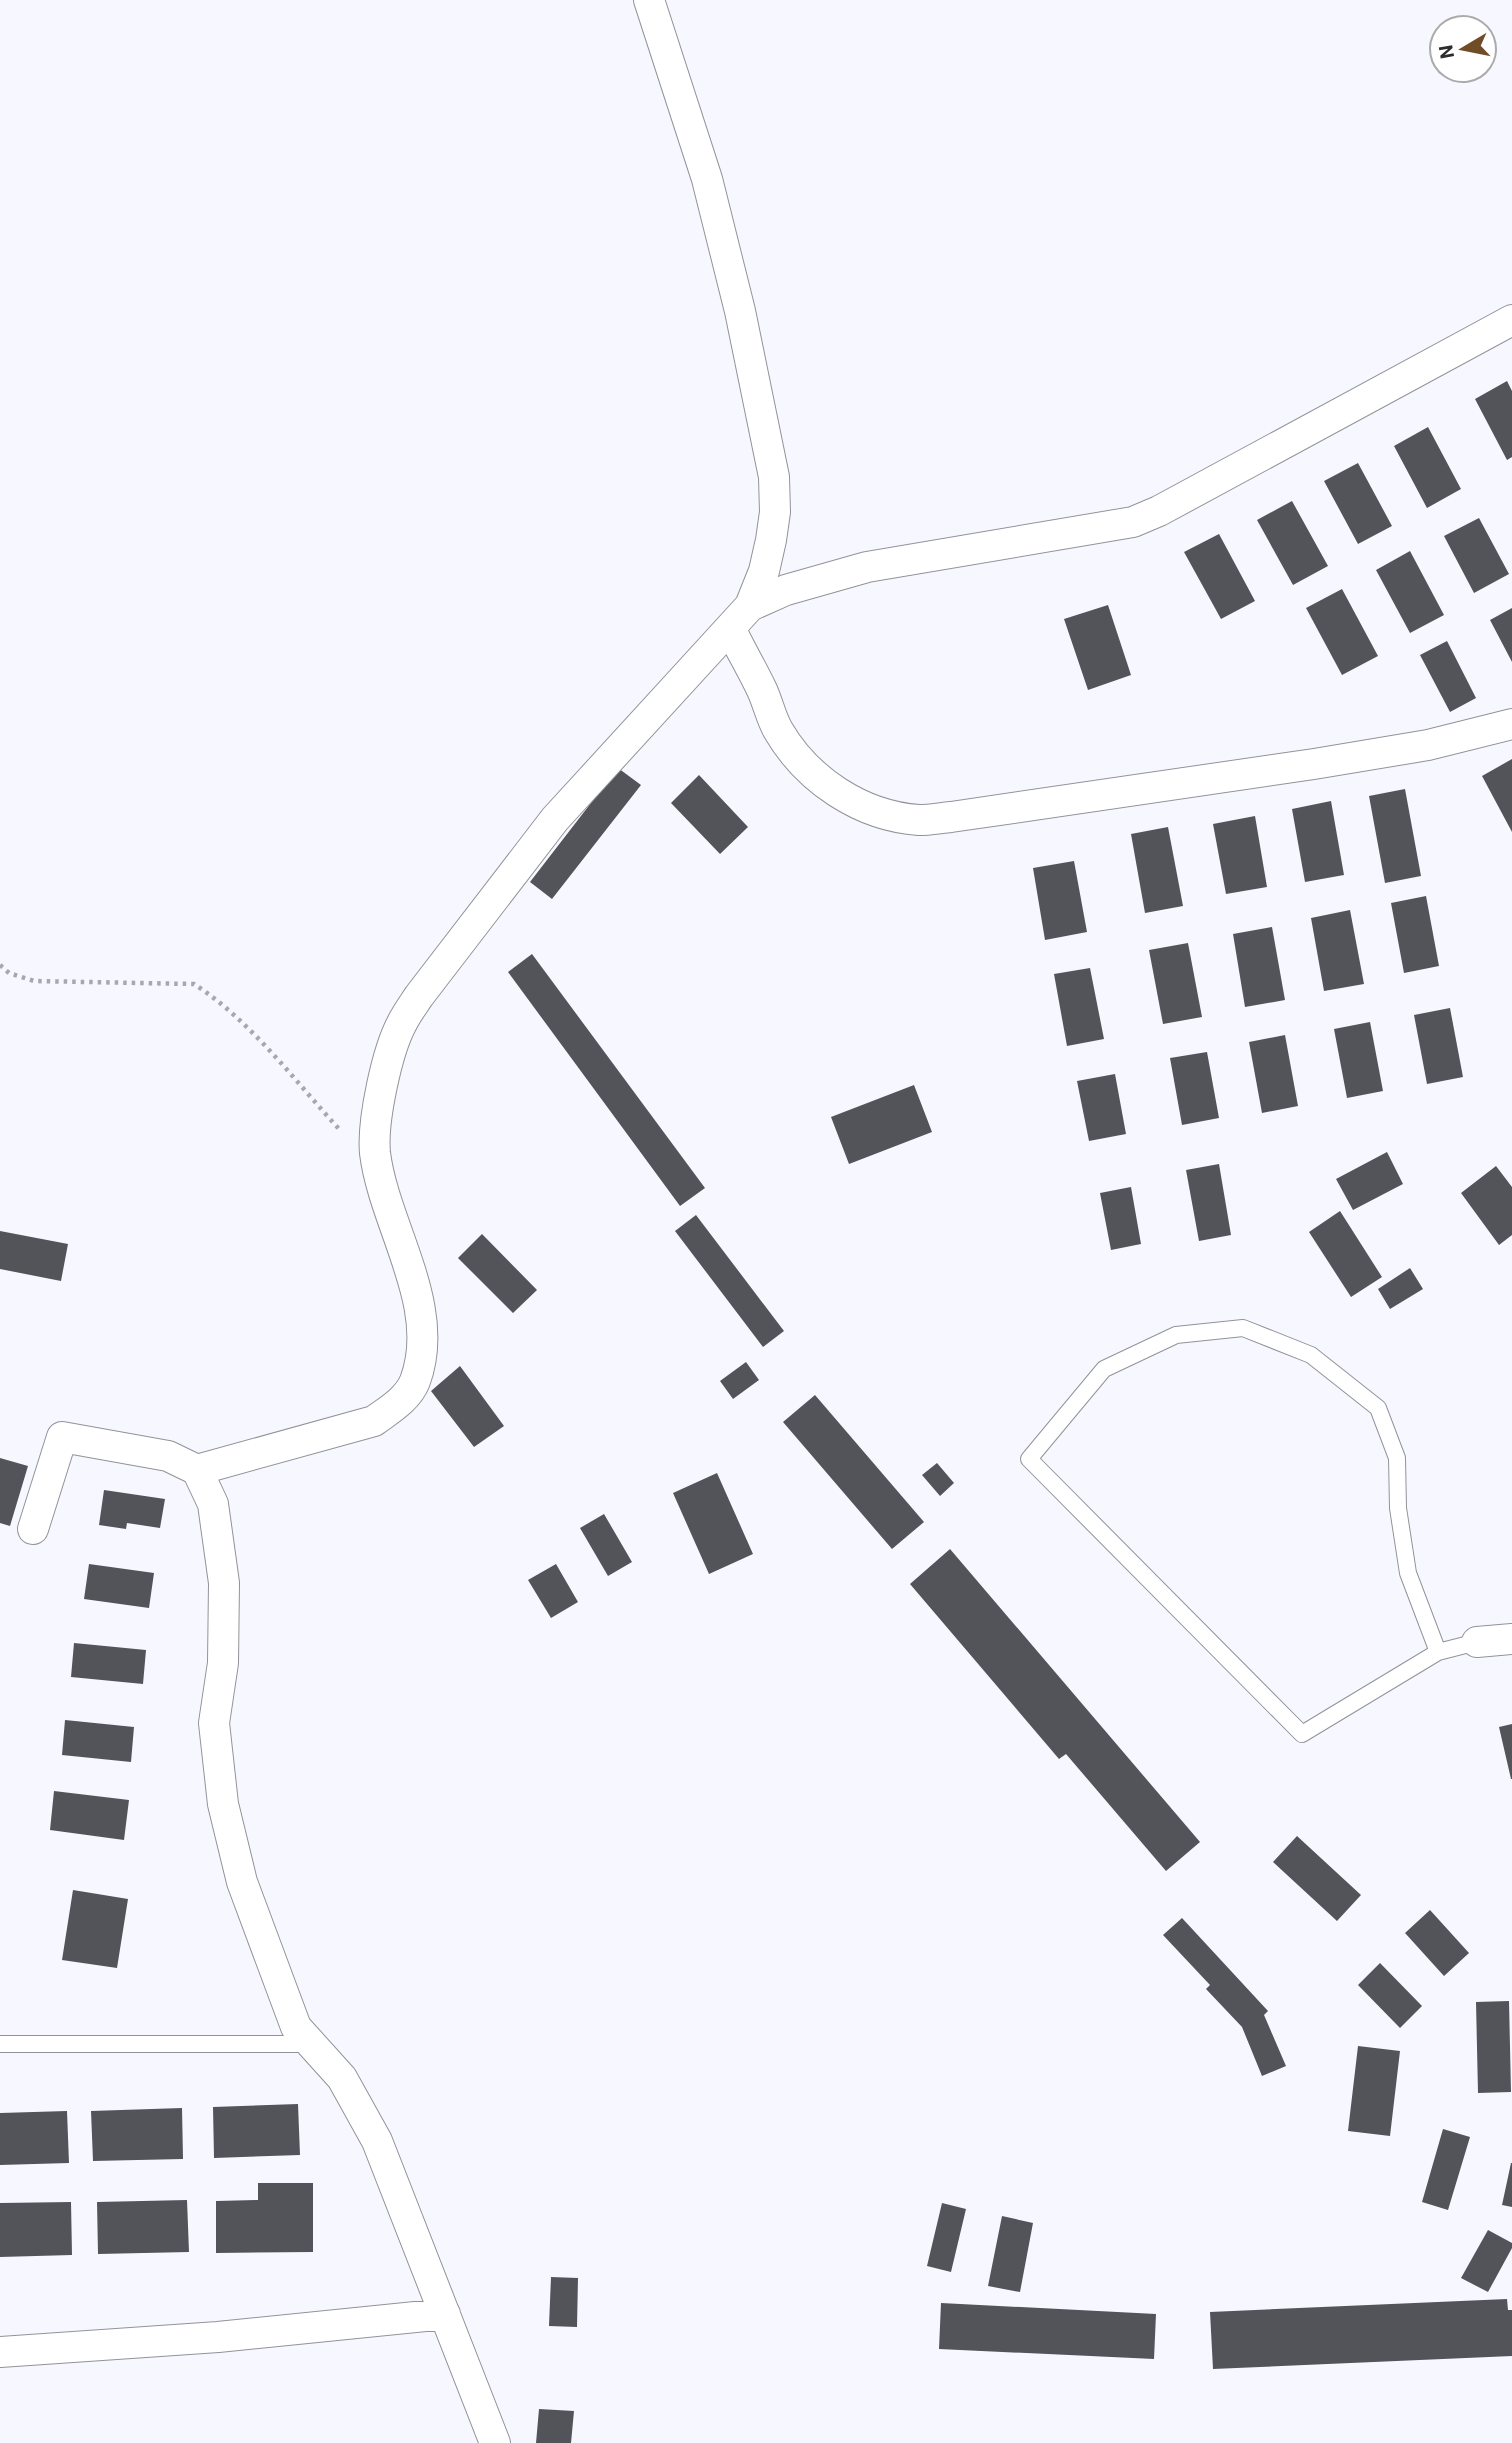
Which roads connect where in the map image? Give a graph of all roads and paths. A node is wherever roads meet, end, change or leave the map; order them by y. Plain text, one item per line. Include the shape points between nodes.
1 (649, 0) edge
2 (1512, 320) edge
3 (740, 617) junction
4 (1512, 724) edge
5 (0, 965) edge
6 (344, 1135) dead end
7 (197, 1469) junction
8 (33, 1529) dead end
9 (1512, 1639) edge
10 (1477, 1642) joint
11 (1438, 1652) junction
12 (0, 2044) edge
13 (311, 2044) junction
14 (445, 2314) junction
15 (0, 2351) edge
16 (495, 2443) edge

1 - 3 street via 707,179 774,477 775,512 764,571
2 - 3 street via 1133,522 867,567 786,590
3 - 4 street via 778,730 803,763 860,806 919,820 1314,765 1428,745
3 - 7 street via 555,819 419,996 391,1048 375,1149 380,1185 413,1278 421,1318 415,1382 399,1404 374,1421
5 - 6 path via 34,981 194,984 245,1025
7 - 8 street via 168,1456 62,1437
7 - 13 street via 213,1504 224,1583 223,1663 214,1723 223,1804 247,1894 296,2027
9 - 10 street
10 - 11 lane
11 - 11 lane via 1302,1734 1029,1459 1104,1369 1176,1335 1243,1328 1311,1355 1378,1408 1397,1458 1398,1508 1408,1573
12 - 13 lane
13 - 14 street via 342,2078 377,2141
14 - 15 street via 218,2337
14 - 16 street

